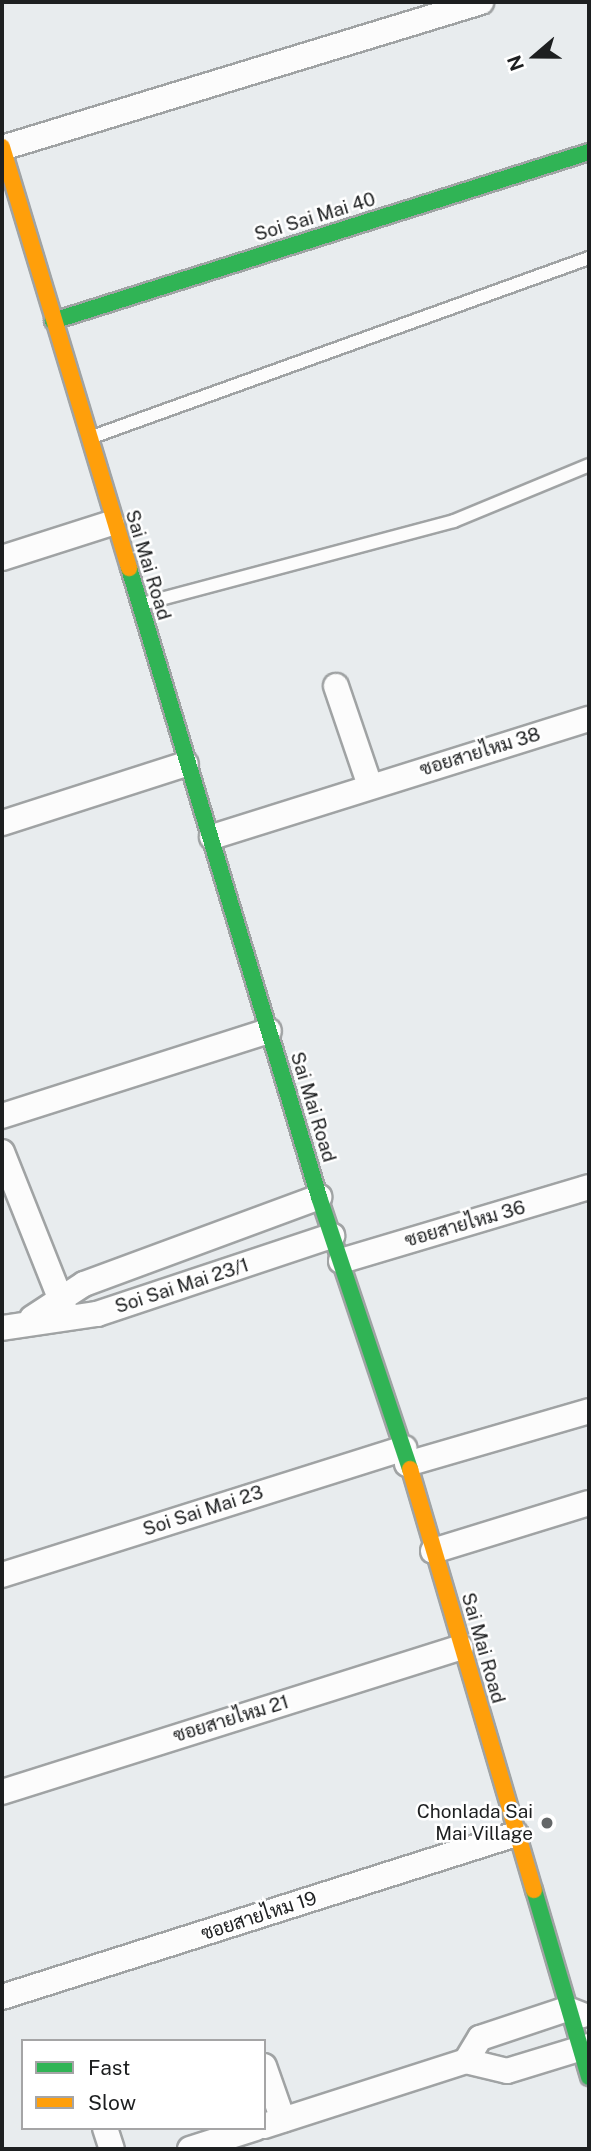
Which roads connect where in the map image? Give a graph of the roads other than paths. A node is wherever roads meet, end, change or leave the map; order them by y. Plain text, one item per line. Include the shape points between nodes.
1 (481, 2) edge
2 (2, 148) edge
3 (589, 152) edge
4 (7, 184) edge
5 (589, 258) edge
6 (54, 321) junction
7 (88, 439) junction
8 (589, 465) edge
9 (112, 523) junction
10 (2, 558) edge
11 (138, 605) junction
12 (336, 685) dead end
13 (589, 719) edge
14 (186, 765) junction
15 (370, 786) junction
16 (2, 823) edge
17 (212, 837) junction
18 (269, 1031) junction
19 (2, 1116) edge
20 (2, 1152) edge
21 (589, 1187) edge
22 (319, 1197) junction
23 (332, 1236) junction
24 (341, 1261) junction
25 (64, 1308) junction
26 (2, 1328) edge
27 (589, 1411) edge
28 (406, 1456) junction
29 (589, 1503) edge
30 (433, 1551) junction
31 (2, 1575) edge
32 (461, 1647) junction
33 (2, 1792) edge
34 (516, 1834) junction
35 (2, 1997) edge
36 (578, 2013) edge
37 (585, 2050) edge
38 (466, 2061) junction
39 (589, 2077) edge
40 (266, 2079) edge
41 (273, 2123) edge
42 (105, 2130) edge
43 (250, 2130) edge
44 (112, 2149) edge
45 (190, 2149) edge

1 - 2 street
2 - 4 main road, Sai Mai Road
3 - 6 main road, Soi Sai Mai 40
4 - 6 main road, Sai Mai Road
5 - 7 lane
6 - 7 main road, Sai Mai Road
7 - 9 main road, Sai Mai Road
8 - 11 lane via 454,521
9 - 10 street
9 - 11 main road, Sai Mai Road
11 - 14 main road, Sai Mai Road
12 - 15 street
13 - 15 street, ซอยสายไหม 38
14 - 16 street
14 - 17 main road, Sai Mai Road
15 - 17 street, ซอยสายไหม 38
17 - 18 main road, Sai Mai Road
18 - 19 street
18 - 22 main road, Sai Mai Road
20 - 25 street
21 - 24 street, ซอยสายไหม 36
22 - 23 main road, Sai Mai Road
22 - 25 street, Soi Sai Mai 23/1 via 176,1246
23 - 24 main road, Sai Mai Road
23 - 25 street, Soi Sai Mai 23/1 via 97,1314
24 - 28 main road, Sai Mai Road
25 - 26 street, Soi Sai Mai 23/1
27 - 28 street, Soi Sai Mai 23
28 - 30 main road, Sai Mai Road
28 - 31 street, Soi Sai Mai 23
29 - 30 street
30 - 32 main road, Sai Mai Road
32 - 33 street, ซอยสายไหม 21
32 - 34 main road, Sai Mai Road
34 - 35 street, ซอยสายไหม 19
34 - 36 main road, Sai Mai Road
36 - 37 main road, Sai Mai Road
36 - 38 street via 480,2038
37 - 38 street via 507,2071
37 - 39 main road, Sai Mai Road
38 - 41 street
40 - 41 street
42 - 44 street
43 - 45 street

